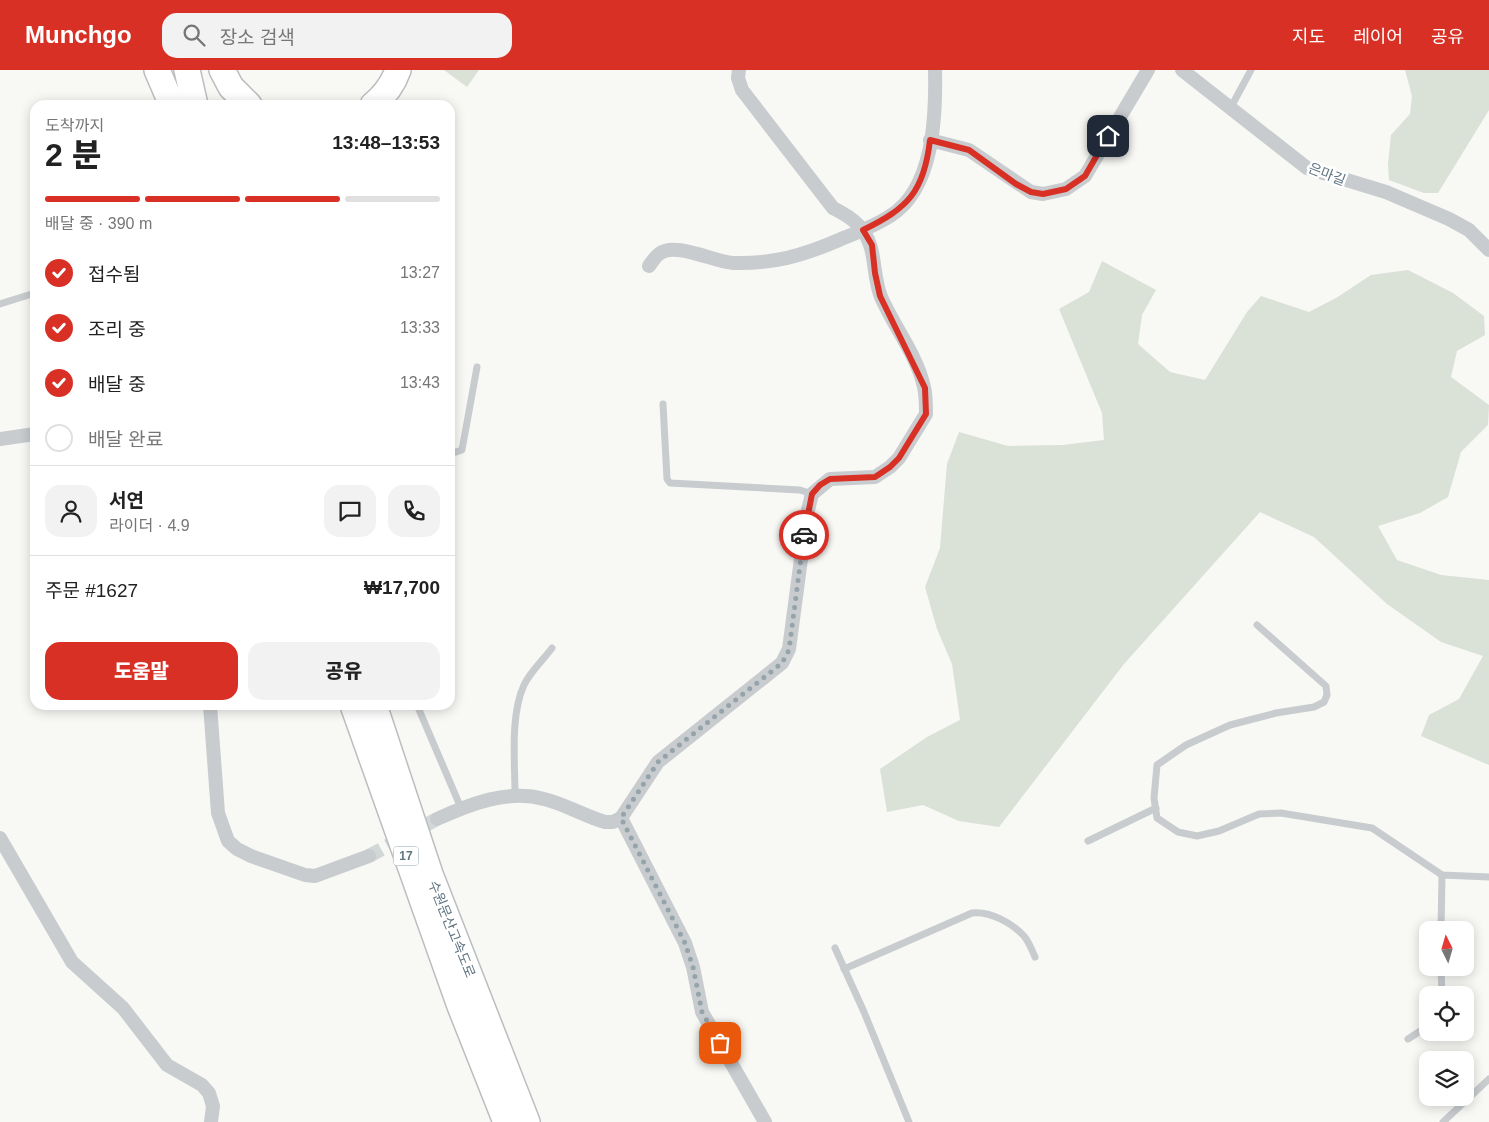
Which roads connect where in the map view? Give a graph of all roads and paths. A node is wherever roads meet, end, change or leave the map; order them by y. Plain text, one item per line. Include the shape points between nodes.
1 (157, 70) edge
2 (187, 70) edge
3 (205, 70) edge
4 (222, 70) edge
5 (398, 70) edge
6 (411, 70) edge
7 (739, 70) edge
8 (935, 70) edge
9 (1148, 70) edge
10 (1182, 70) edge
11 (1251, 70) edge
12 (170, 100) edge
13 (194, 100) edge
14 (210, 100) edge
15 (244, 100) edge
16 (379, 100) edge
17 (397, 100) edge
18 (1231, 107) junction
19 (930, 140) junction
20 (863, 230) junction
21 (1488, 248) edge
22 (649, 266) dead end
23 (30, 295) edge
24 (0, 304) edge
25 (477, 367) dead end
26 (663, 404) dead end
27 (30, 435) edge
28 (0, 439) edge
29 (455, 452) edge
30 (812, 494) junction
31 (1257, 625) dead end
32 (552, 648) dead end
33 (210, 710) edge
34 (355, 710) edge
35 (376, 710) edge
36 (381, 710) edge
37 (419, 710) edge
38 (516, 795) junction
39 (405, 798) junction
40 (461, 808) junction
41 (1156, 808) junction
42 (621, 818) junction
43 (437, 819) tunnel mouth
44 (0, 838) edge
45 (1088, 841) dead end
46 (369, 856) tunnel mouth
47 (1442, 875) junction
48 (1489, 877) edge
49 (1441, 921) edge
50 (835, 948) dead end
51 (1035, 957) dead end
52 (844, 969) junction
53 (468, 999) junction
54 (1419, 1032) edge
55 (1408, 1039) dead end
56 (1489, 1079) edge
57 (211, 1122) edge
58 (506, 1122) edge
59 (527, 1122) edge
60 (765, 1122) edge
61 (909, 1122) edge
62 (1443, 1122) edge

1 - 12 highway
2 - 13 highway
3 - 14 highway
4 - 15 highway via 231,87
5 - 16 highway via 394,81
6 - 17 highway
7 - 20 street via 742,90 833,208 850,217
8 - 19 street
9 - 19 street via 1085,176 1066,189 1043,194 1031,192 969,150
10 - 18 street, 은마길
11 - 18 lane
18 - 21 street, 은마길 via 1307,168 1386,192 1449,219 1469,230
19 - 20 street via 922,176 907,202 891,216
20 - 22 street via 805,255 786,259 729,262 674,250 660,253
20 - 30 street via 872,245 880,296 925,388 926,414 890,467 875,477 830,479
23 - 24 lane
25 - 29 lane via 462,450
26 - 30 lane via 667,479 670,483 800,490
27 - 28 street
30 - 42 street via 789,650 782,663 658,762
31 - 41 lane via 1326,686 1324,702 1230,725 1186,745 1157,765
32 - 38 lane via 524,684 518,709 515,750
33 - 46 street via 218,813 228,841 251,856 305,875 315,876
34 - 53 highway, 수원문산고속도로 / 17
35 - 39 highway, 수원문산고속도로 / 17
36 - 39 highway
37 - 40 lane
38 - 40 street
38 - 42 street via 544,799 605,822
39 - 53 highway, 수원문산고속도로 / 17
40 - 43 street
41 - 45 lane
41 - 47 lane via 1157,818 1164,823 1178,832 1197,836 1219,831 1259,814 1281,814 1372,828
42 - 60 street via 685,943 702,1012
44 - 57 street via 72,962 123,1008 167,1064 202,1085 209,1093 213,1106
47 - 48 lane
47 - 49 lane
50 - 52 lane
51 - 52 lane via 1026,938 1017,930 997,917 980,912
52 - 61 lane
53 - 58 highway, 수원문산고속도로 / 17 via 492,1089
53 - 59 highway, 수원문산고속도로 / 17 via 508,1070
54 - 55 lane
56 - 62 lane

